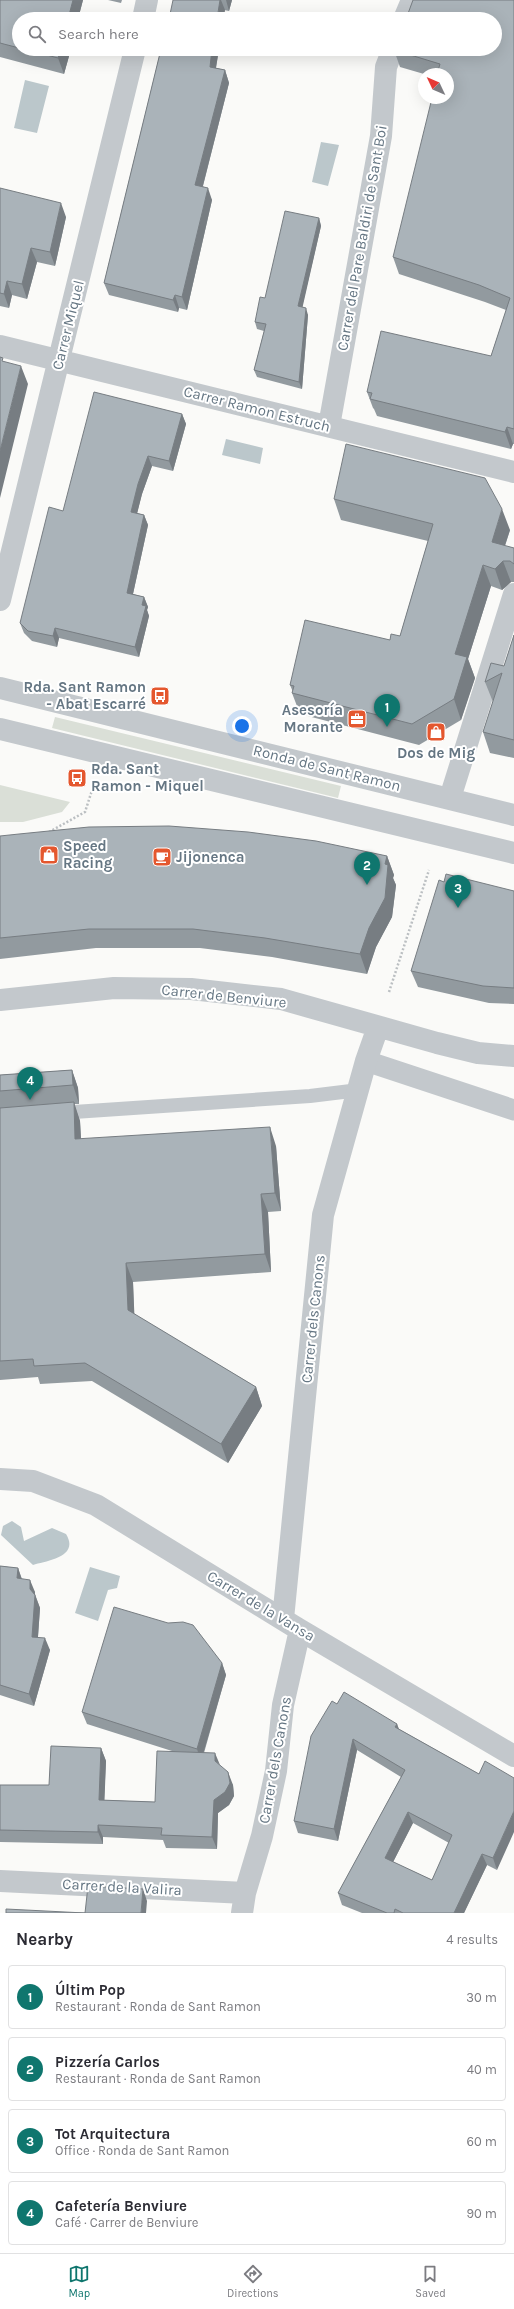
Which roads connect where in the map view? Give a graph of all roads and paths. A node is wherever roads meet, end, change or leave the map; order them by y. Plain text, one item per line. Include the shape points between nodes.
1 (147, 0) edge
2 (412, 0) edge
3 (144, 12) edge
4 (407, 12) edge
5 (133, 56) edge
6 (390, 56) edge
7 (0, 346) edge
8 (59, 360) junction
9 (329, 426) junction
10 (514, 472) edge
11 (514, 594) edge
12 (0, 600) edge
13 (0, 688) edge
14 (0, 729) edge
15 (104, 753) junction
16 (450, 798) junction
17 (514, 815) edge
18 (45, 834) edge
19 (514, 853) edge
20 (429, 870) dead end
21 (389, 992) dead end
22 (0, 1000) edge
23 (378, 1027) junction
24 (514, 1056) edge
25 (366, 1061) junction
26 (359, 1090) junction
27 (514, 1110) edge
28 (47, 1114) edge
29 (0, 1479) edge
30 (292, 1624) junction
31 (514, 1756) edge
32 (0, 1881) edge
33 (243, 1903) edge

1 - 3 street
2 - 4 street
5 - 8 street, Carrer Miquel
6 - 9 street, Carrer del Pare Baldiri de Sant Boi via 386,67 380,136
7 - 8 street, Carrer Ramon Estruch
8 - 9 street, Carrer Ramon Estruch
8 - 12 street, Carrer Miquel
9 - 10 street, Carrer Ramon Estruch
11 - 16 street
13 - 16 street, Ronda de Sant Ramon
14 - 15 street
15 - 18 path via 85,812
15 - 19 street
16 - 17 street, Ronda de Sant Ramon
20 - 21 path
22 - 23 street, Carrer de Benviure via 114,988 191,989 281,999
23 - 24 street, Carrer de Benviure via 478,1053
23 - 25 street, Carrer dels Canons
25 - 26 street, Carrer dels Canons
25 - 27 street
26 - 28 lane via 310,1096
26 - 30 street, Carrer dels Canons via 323,1215
29 - 30 street, Carrer de la Vansa via 33,1481 96,1505
30 - 31 street, Carrer de la Vansa
30 - 33 street, Carrer dels Canons via 276,1771 262,1836
32 - 33 street, Carrer de la Valira

